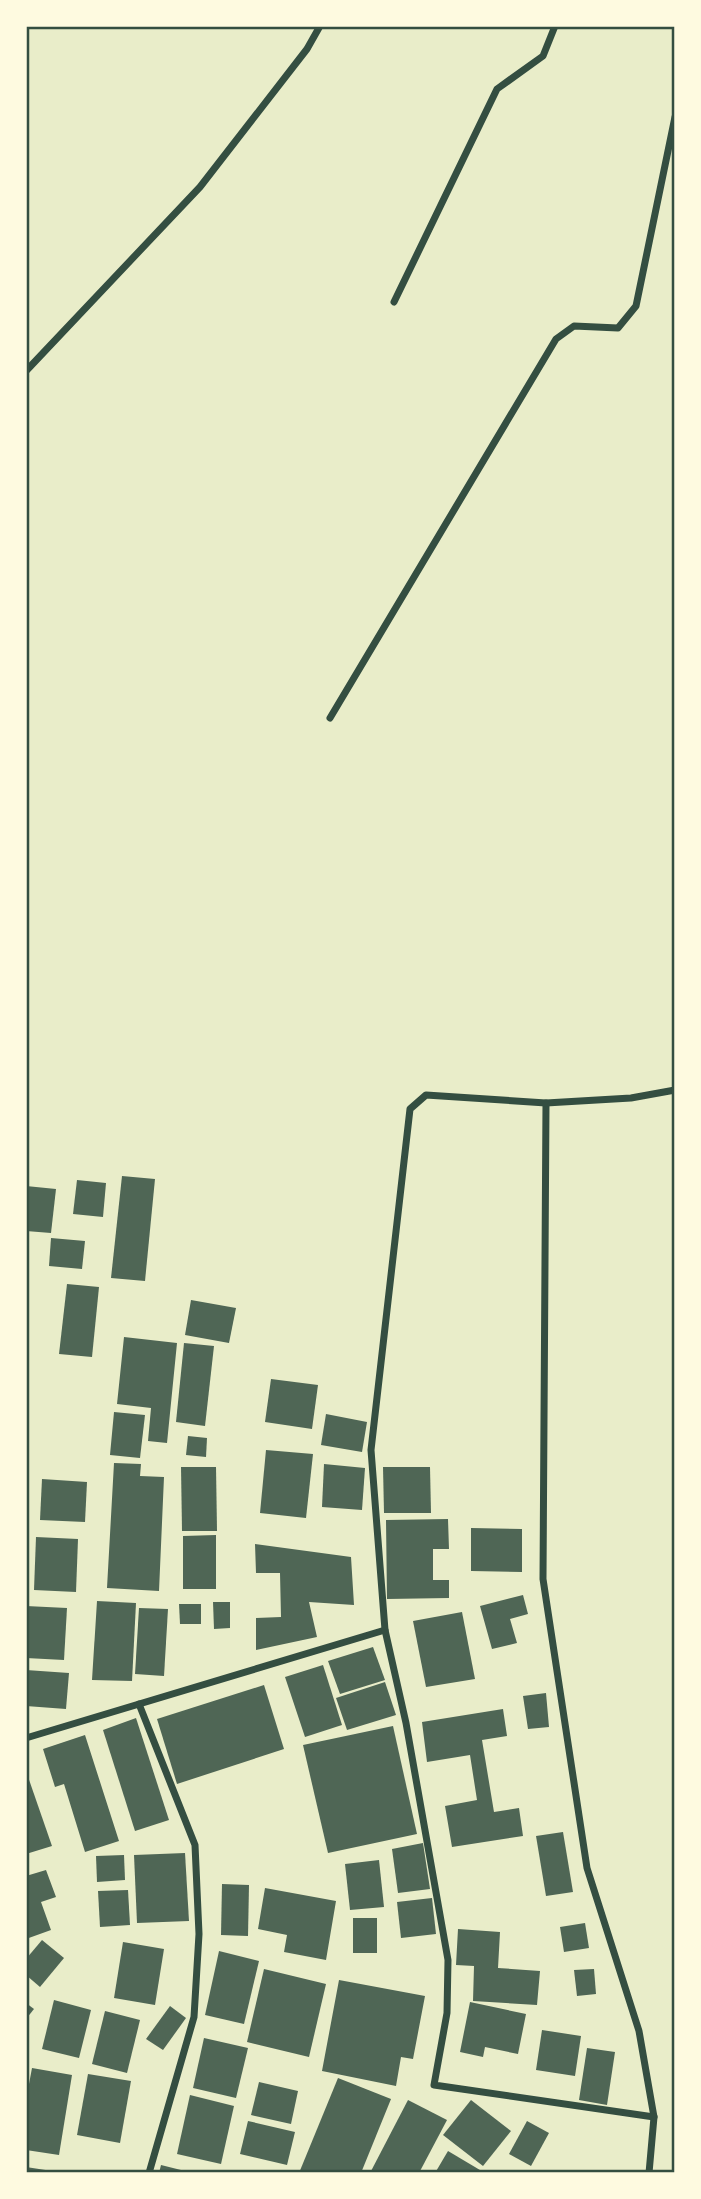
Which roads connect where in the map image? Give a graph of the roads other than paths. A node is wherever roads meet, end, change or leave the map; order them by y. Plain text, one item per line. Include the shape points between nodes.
1 (320, 26) edge
2 (555, 26) edge
3 (675, 117) edge
4 (394, 302) dead end
5 (26, 371) edge
6 (330, 718) dead end
7 (675, 1090) edge
8 (546, 1103) junction
9 (385, 1630) junction
10 (139, 1703) junction
11 (26, 1738) edge
12 (654, 2116) junction
13 (149, 2173) edge
14 (649, 2173) edge

1 - 5 street via 200,187
2 - 4 street via 543,56 497,89
3 - 6 street via 636,306 618,328 574,326 556,339
7 - 8 street via 631,1098
8 - 9 street via 426,1095 411,1109 371,1450
8 - 12 street via 543,1579 587,1868 639,2031
9 - 10 street
9 - 12 street via 407,1723 448,1960 447,2013 434,2085
10 - 11 street
10 - 13 street via 195,1845 199,1934 194,2017
12 - 14 street

